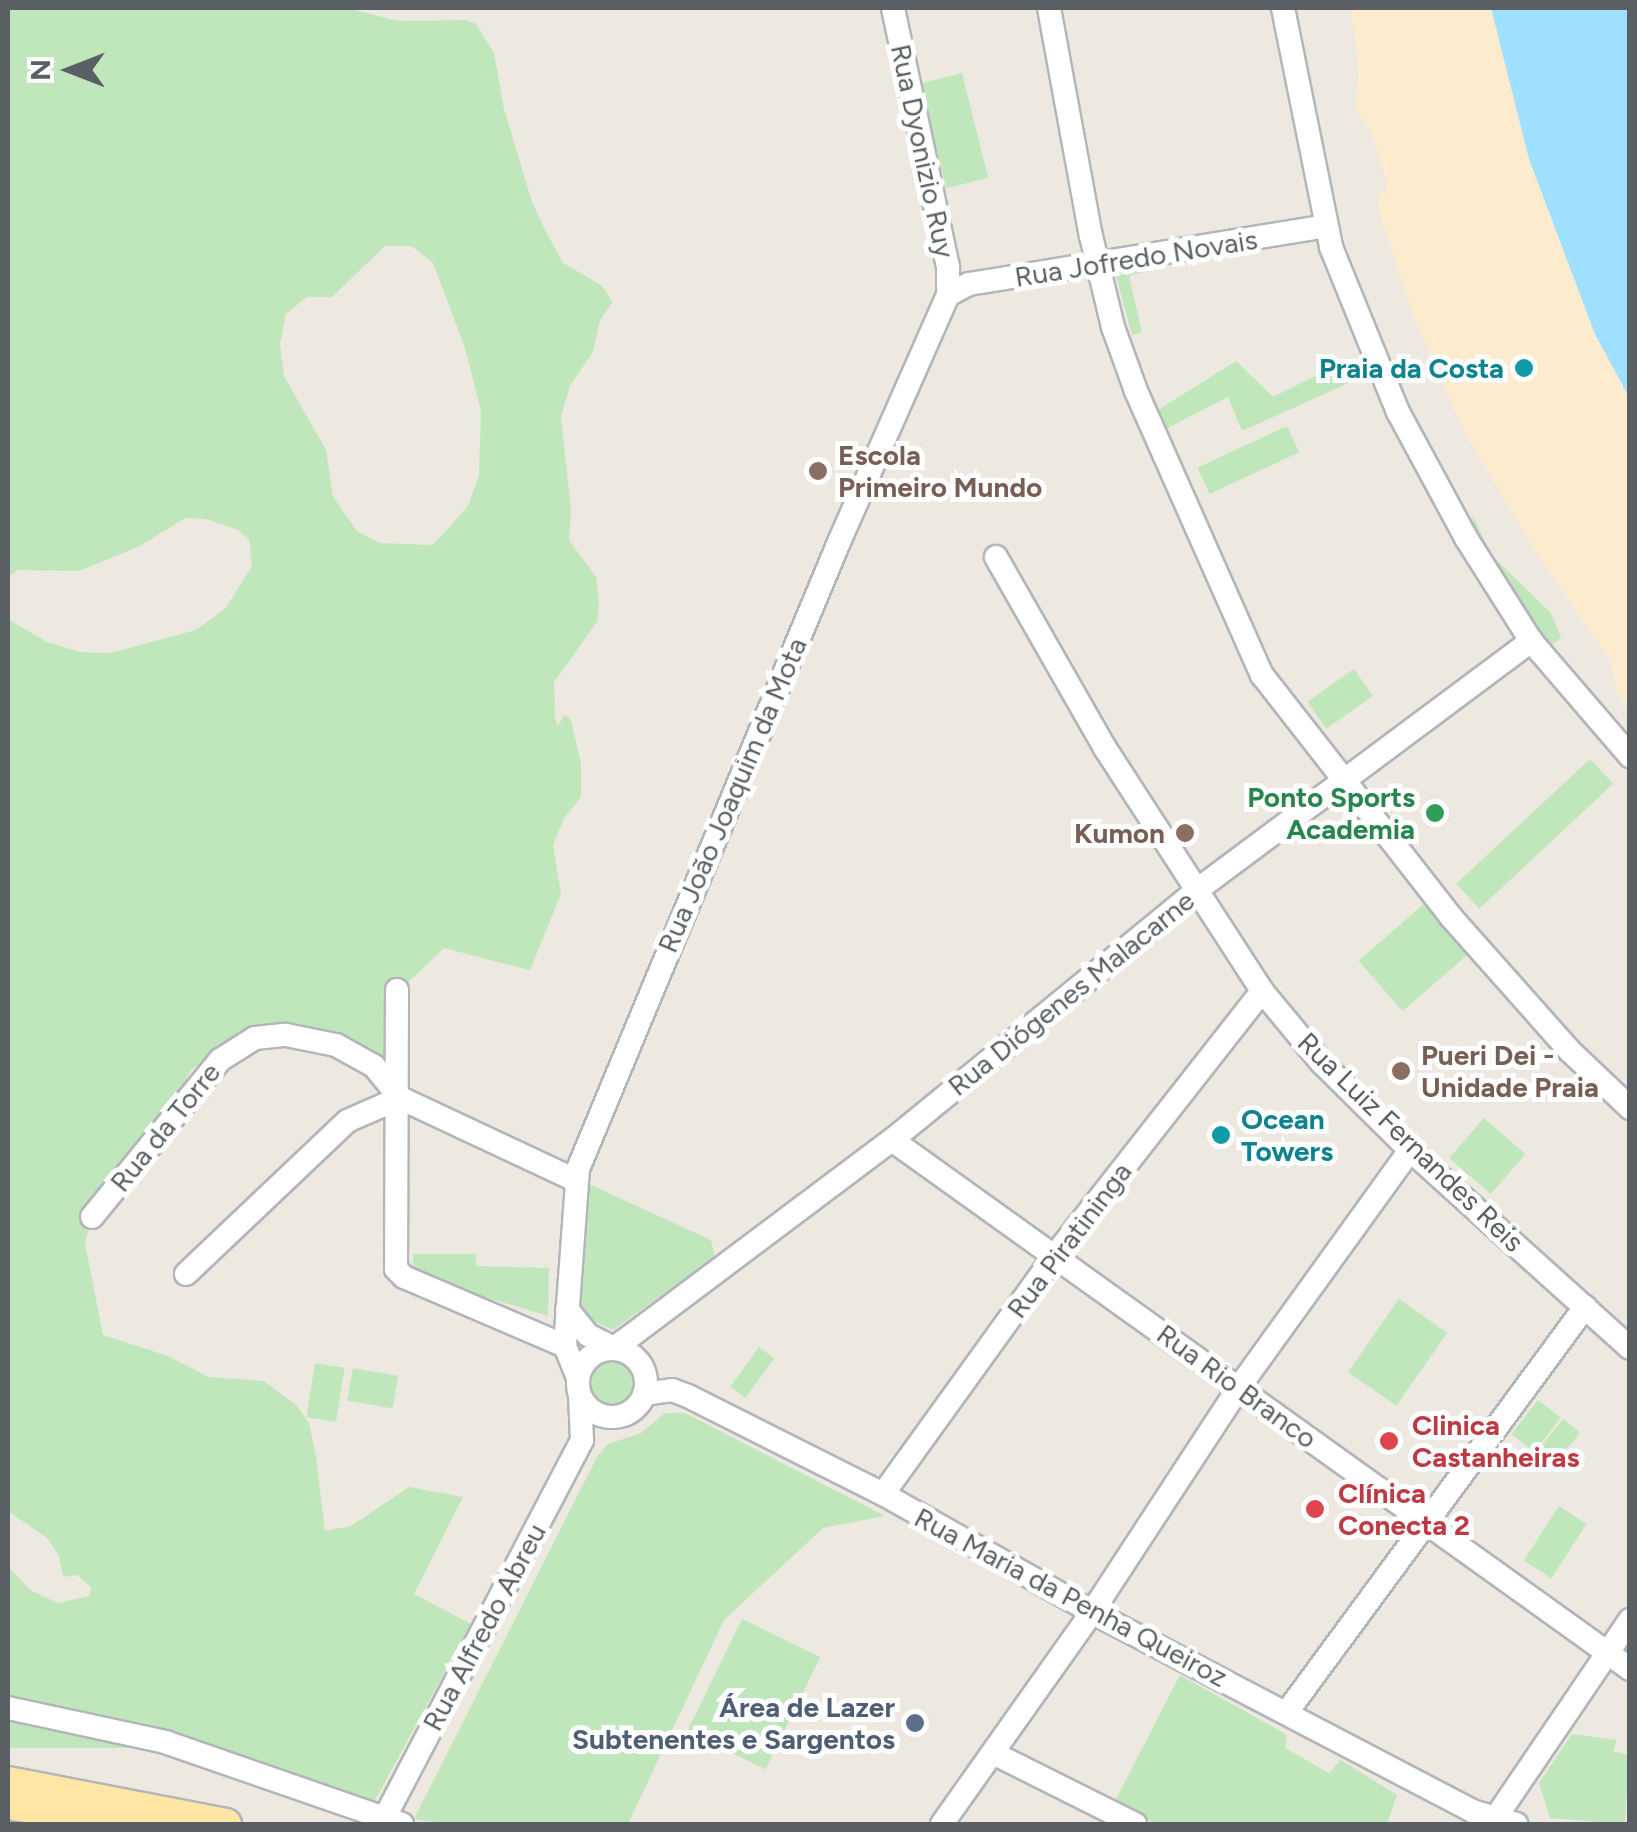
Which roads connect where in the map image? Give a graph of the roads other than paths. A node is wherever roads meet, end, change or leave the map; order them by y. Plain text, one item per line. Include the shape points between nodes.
1 (893, 8) edge
2 (1049, 8) edge
3 (1283, 8) edge
4 (1326, 226) junction
5 (1098, 265) junction
6 (948, 294) junction
7 (996, 558) dead end
8 (1532, 641) junction
9 (1630, 756) edge
10 (1340, 779) junction
11 (1197, 890) junction
12 (397, 990) dead end
13 (1262, 991) junction
14 (400, 1098) junction
15 (1630, 1108) edge
16 (892, 1140) junction
17 (1410, 1150) junction
18 (575, 1180) junction
19 (92, 1217) dead end
20 (1056, 1254) junction
21 (186, 1274) dead end
22 (1585, 1307) junction
23 (567, 1309) junction
24 (565, 1346) junction
25 (614, 1348) junction
26 (1630, 1348) edge
27 (1240, 1386) junction
28 (579, 1387) junction
29 (644, 1394) junction
30 (619, 1416) junction
31 (584, 1436) junction
32 (883, 1494) junction
33 (1428, 1526) junction
34 (1092, 1612) junction
35 (1630, 1620) edge
36 (1606, 1652) junction
37 (1630, 1669) edge
38 (8, 1708) edge
39 (1287, 1712) junction
40 (994, 1753) junction
41 (8, 1782) edge
42 (8, 1804) edge
43 (393, 1822) edge
44 (1505, 1822) edge
45 (126, 1824) edge
46 (226, 1824) edge
47 (942, 1824) edge
48 (1135, 1824) edge

1 - 6 street, Rua Dyonizio Ruy via 948,267
2 - 5 street
3 - 4 street
4 - 5 street, Rua Jofredo Novais
4 - 8 street via 1398,412
5 - 6 street, Rua Jofredo Novais via 970,284
5 - 10 street via 1136,391 1262,675
6 - 18 street, Rua João Joaquim da Mota via 656,974
7 - 11 street, Rua Luiz Fernandes Reis via 1105,748
8 - 9 street
8 - 10 street, Rua Diógenes Malacarne
10 - 11 street, Rua Diógenes Malacarne
10 - 15 street via 1451,917
11 - 13 street, Rua Luiz Fernandes Reis
11 - 16 street, Rua Diógenes Malacarne
12 - 14 street
13 - 17 street, Rua Luiz Fernandes Reis via 1321,1062
13 - 20 street, Rua Piratininga
14 - 18 street
14 - 19 street, Rua da Torre via 374,1066 336,1045 286,1035 255,1038 220,1060
14 - 21 street via 347,1120
14 - 24 street via 396,1269
16 - 20 street, Rua Rio Branco
16 - 25 street, Rua Diógenes Malacarne
17 - 22 street, Rua Luiz Fernandes Reis
17 - 27 street
18 - 23 street, Rua João Joaquim da Mota
20 - 27 street, Rua Rio Branco
20 - 32 street, Rua Piratininga
22 - 26 street, Rua Luiz Fernandes Reis
22 - 33 street
23 - 24 street
23 - 25 street via 588,1336
24 - 28 street
25 - 28 street via 587,1358
25 - 29 street via 637,1360
27 - 33 street, Rua Rio Branco
27 - 34 street
28 - 30 street via 596,1413
28 - 31 street
29 - 30 street
29 - 32 street, Rua Maria da Penha Queiroz via 672,1390 688,1396
30 - 31 street
31 - 43 street, Rua Alfredo Abreu
32 - 34 street, Rua Maria da Penha Queiroz
33 - 36 street, Rua Rio Branco
33 - 39 street
34 - 39 street, Rua Maria da Penha Queiroz
34 - 40 street
35 - 36 street
36 - 37 street, Rua Rio Branco
36 - 44 street
38 - 43 street via 165,1742
39 - 44 street, Rua Maria da Penha Queiroz
40 - 47 street
40 - 48 street
41 - 46 main road
42 - 45 main road

